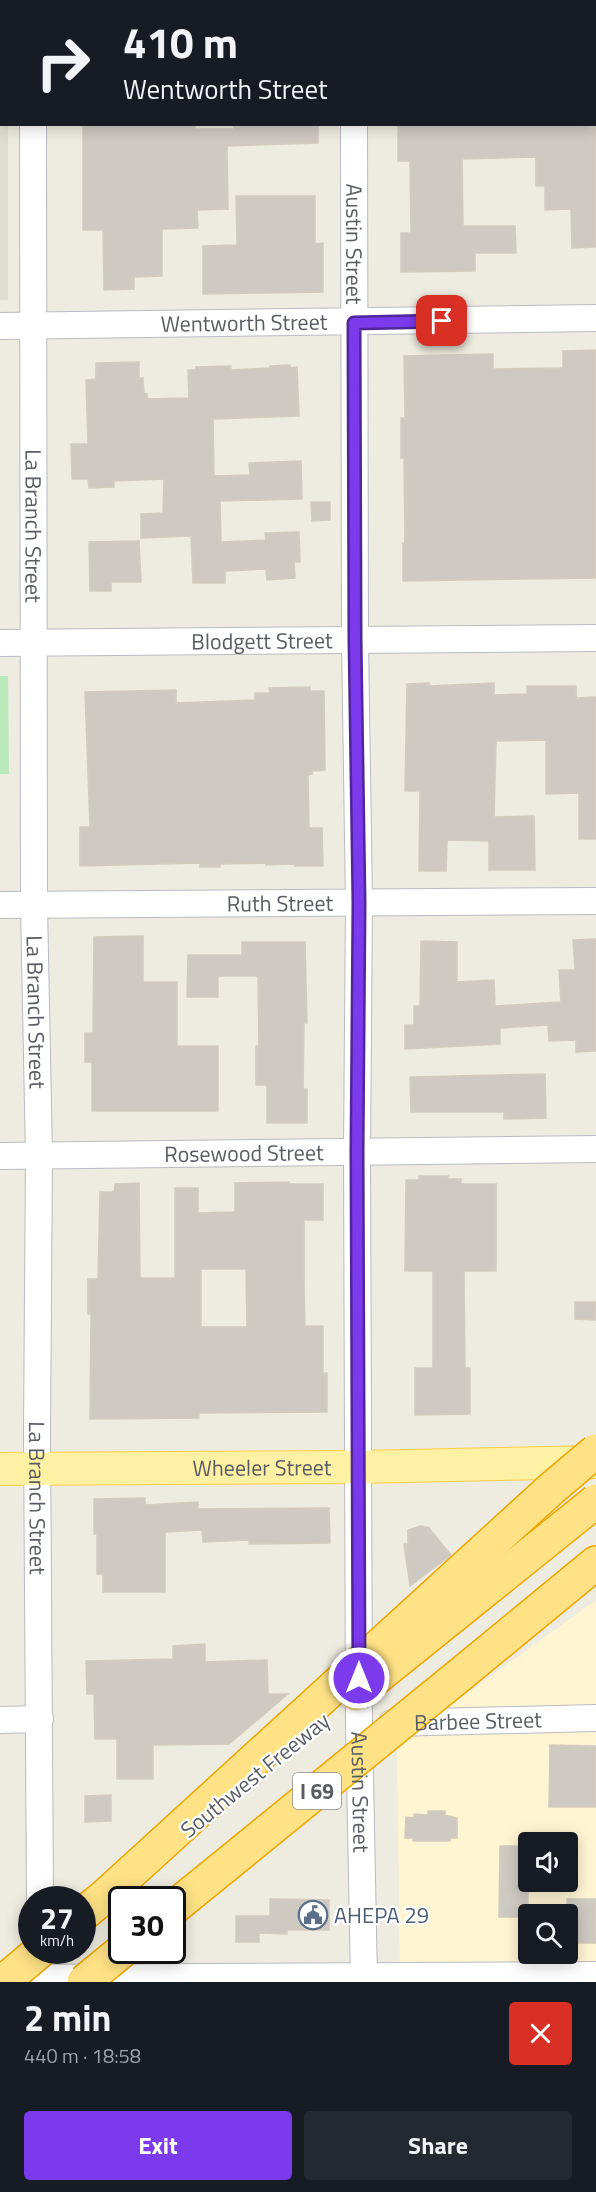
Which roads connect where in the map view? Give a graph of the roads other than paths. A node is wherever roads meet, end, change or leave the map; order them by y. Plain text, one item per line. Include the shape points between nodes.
1 (33, 126) edge
2 (354, 126) edge
3 (596, 318) edge
4 (354, 323) junction
5 (0, 326) edge
6 (33, 326) junction
7 (596, 638) edge
8 (355, 639) junction
9 (35, 642) junction
10 (0, 643) edge
11 (596, 901) edge
12 (359, 903) junction
13 (0, 905) edge
14 (34, 905) junction
15 (596, 1149) edge
16 (357, 1151) junction
17 (0, 1156) edge
18 (39, 1156) junction
19 (596, 1451) edge
20 (596, 1462) edge
21 (358, 1467) junction
22 (0, 1469) edge
23 (37, 1469) junction
24 (596, 1501) edge
25 (596, 1563) edge
26 (596, 1578) edge
27 (461, 1674) junction
28 (40, 1719) junction
29 (596, 1719) edge
30 (0, 1720) edge
31 (359, 1724) junction
32 (40, 1886) edge
33 (186, 1898) edge
34 (96, 1904) edge
35 (96, 1904) edge
36 (108, 1962) edge
37 (40, 1965) edge
38 (596, 1975) edge
39 (0, 1978) edge
40 (364, 1980) edge
41 (3, 1982) edge
42 (84, 1982) edge

1 - 6 street, La Branch Street
2 - 4 street, Austin Street
3 - 4 street, Wentworth Street
4 - 6 street, Wentworth Street
4 - 8 street, Austin Street
5 - 6 street, Wentworth Street
6 - 9 street, La Branch Street
7 - 8 street, Blodgett Street
8 - 9 street, Blodgett Street
8 - 12 street, Austin Street
9 - 10 street, Blodgett Street
9 - 14 street, La Branch Street
11 - 12 street, Ruth Street
12 - 14 street, Ruth Street
12 - 16 street, Austin Street
13 - 14 street, Ruth Street
14 - 18 street, La Branch Street
15 - 16 street, Rosewood Street
16 - 18 street, Rosewood Street
16 - 21 street, Austin Street
17 - 18 street, Rosewood Street
18 - 23 street, La Branch Street
19 - 34 highway, bridge
20 - 21 main road, Wheeler Street
21 - 23 main road, Wheeler Street
21 - 31 street, Austin Street
22 - 23 main road, Wheeler Street
23 - 28 street, La Branch Street
24 - 35 highway, Southwest Freeway / I 69, bridge
25 - 27 highway, I 69
26 - 27 highway
27 - 33 highway, I 69, bridge
28 - 30 street
28 - 32 street, La Branch Street
29 - 31 street, Barbee Street
31 - 40 street, Austin Street
36 - 42 highway, bridge
37 - 39 street
37 - 40 street
37 - 41 highway, bridge
38 - 40 street

